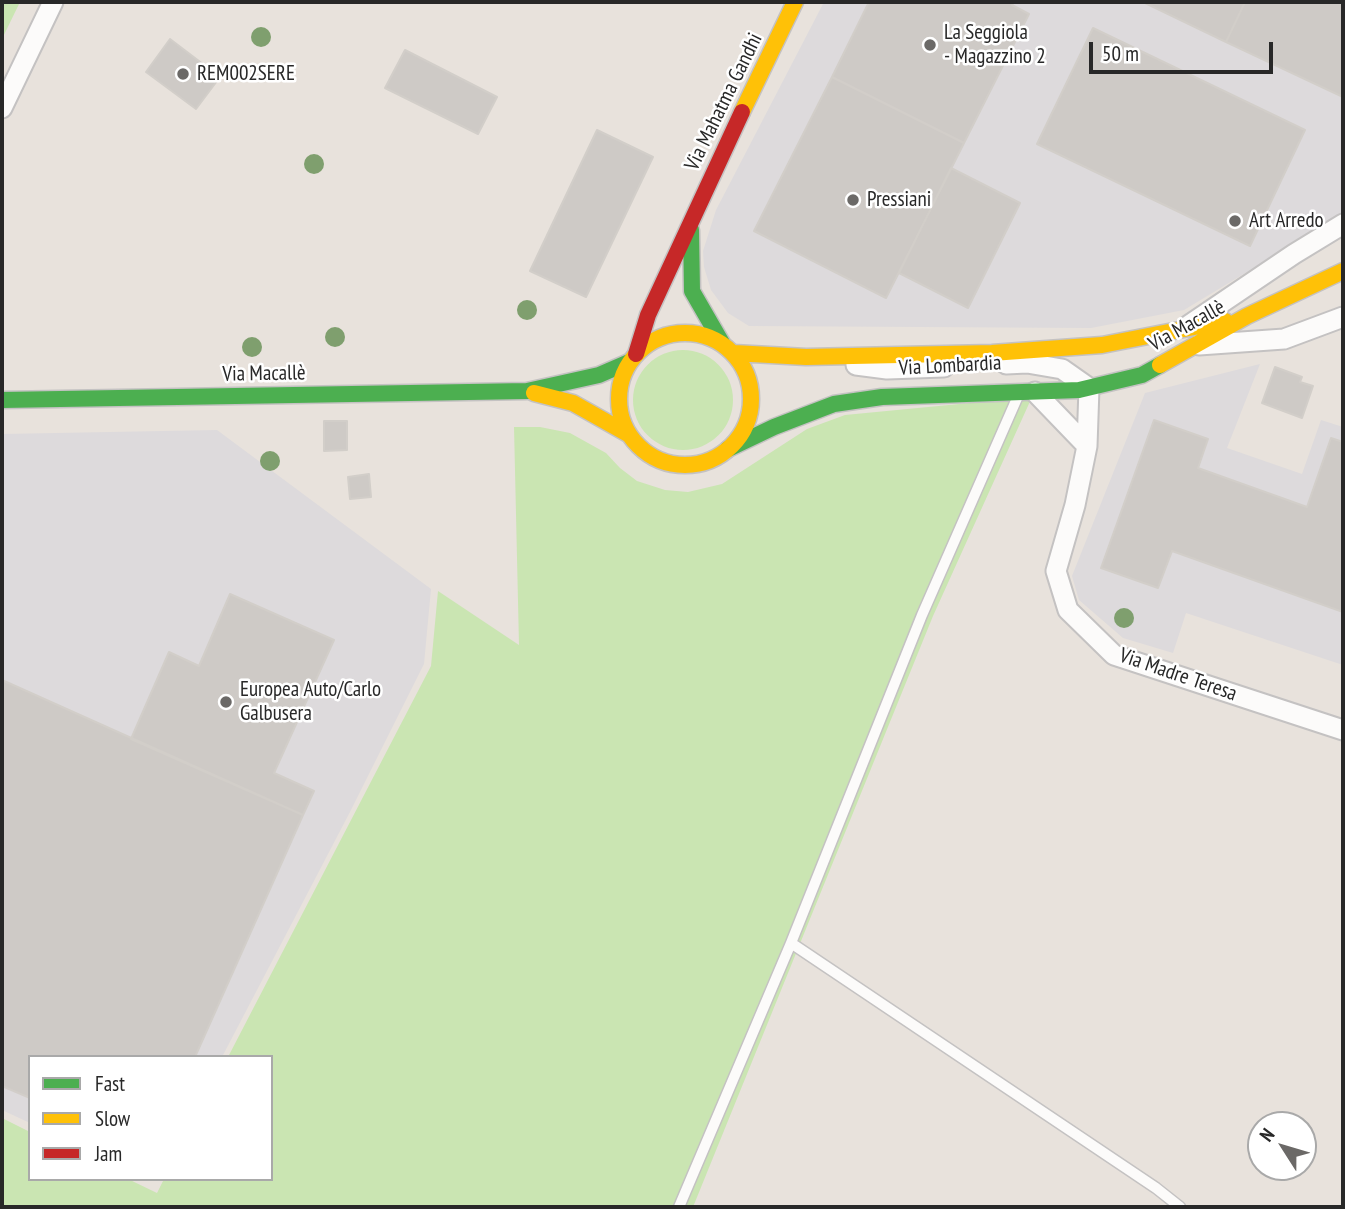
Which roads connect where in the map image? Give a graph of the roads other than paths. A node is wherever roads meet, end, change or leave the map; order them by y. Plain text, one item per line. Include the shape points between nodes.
1 (53, 2) edge
2 (795, 2) edge
3 (2, 108) edge
4 (691, 221) junction
5 (1343, 223) edge
6 (1343, 271) edge
7 (1343, 317) edge
8 (1190, 337) junction
9 (728, 348) junction
10 (806, 357) junction
11 (632, 358) junction
12 (1089, 388) junction
13 (527, 391) junction
14 (1027, 392) junction
15 (2, 400) edge
16 (628, 434) junction
17 (1087, 446) junction
18 (728, 449) junction
19 (1343, 730) edge
20 (791, 943) junction
21 (679, 1207) edge
22 (1180, 1207) edge

1 - 3 street
2 - 4 street, Via Mahatma Gandhi
4 - 9 street, Via Mahatma Gandhi via 692,291
4 - 11 street, Via Mahatma Gandhi
5 - 8 street via 1294,254
6 - 8 street, Via Macallè
7 - 8 street via 1284,339
8 - 10 street, Via Macallè via 992,353
8 - 12 street, Via Macallè via 1142,375
9 - 10 street, Via Macallè
9 - 11 street via 707,336 686,332 653,340
9 - 18 street via 744,368 751,393 750,415
10 - 12 street, Via Lombardia via 887,369 1027,363 1062,369
11 - 13 street, Via Macallè via 599,375
11 - 16 street via 618,394
12 - 14 street, Via Macallè
12 - 17 street, Via Madre Teresa
13 - 15 street, Via Macallè
13 - 16 street, Via Macallè via 573,403
14 - 17 street
14 - 18 street, Via Macallè via 882,397 834,404
14 - 20 lane via 922,615
16 - 18 street via 645,452 667,463 696,465
17 - 19 street, Via Madre Teresa via 1056,571 1068,610 1114,655
20 - 21 lane
20 - 22 lane

